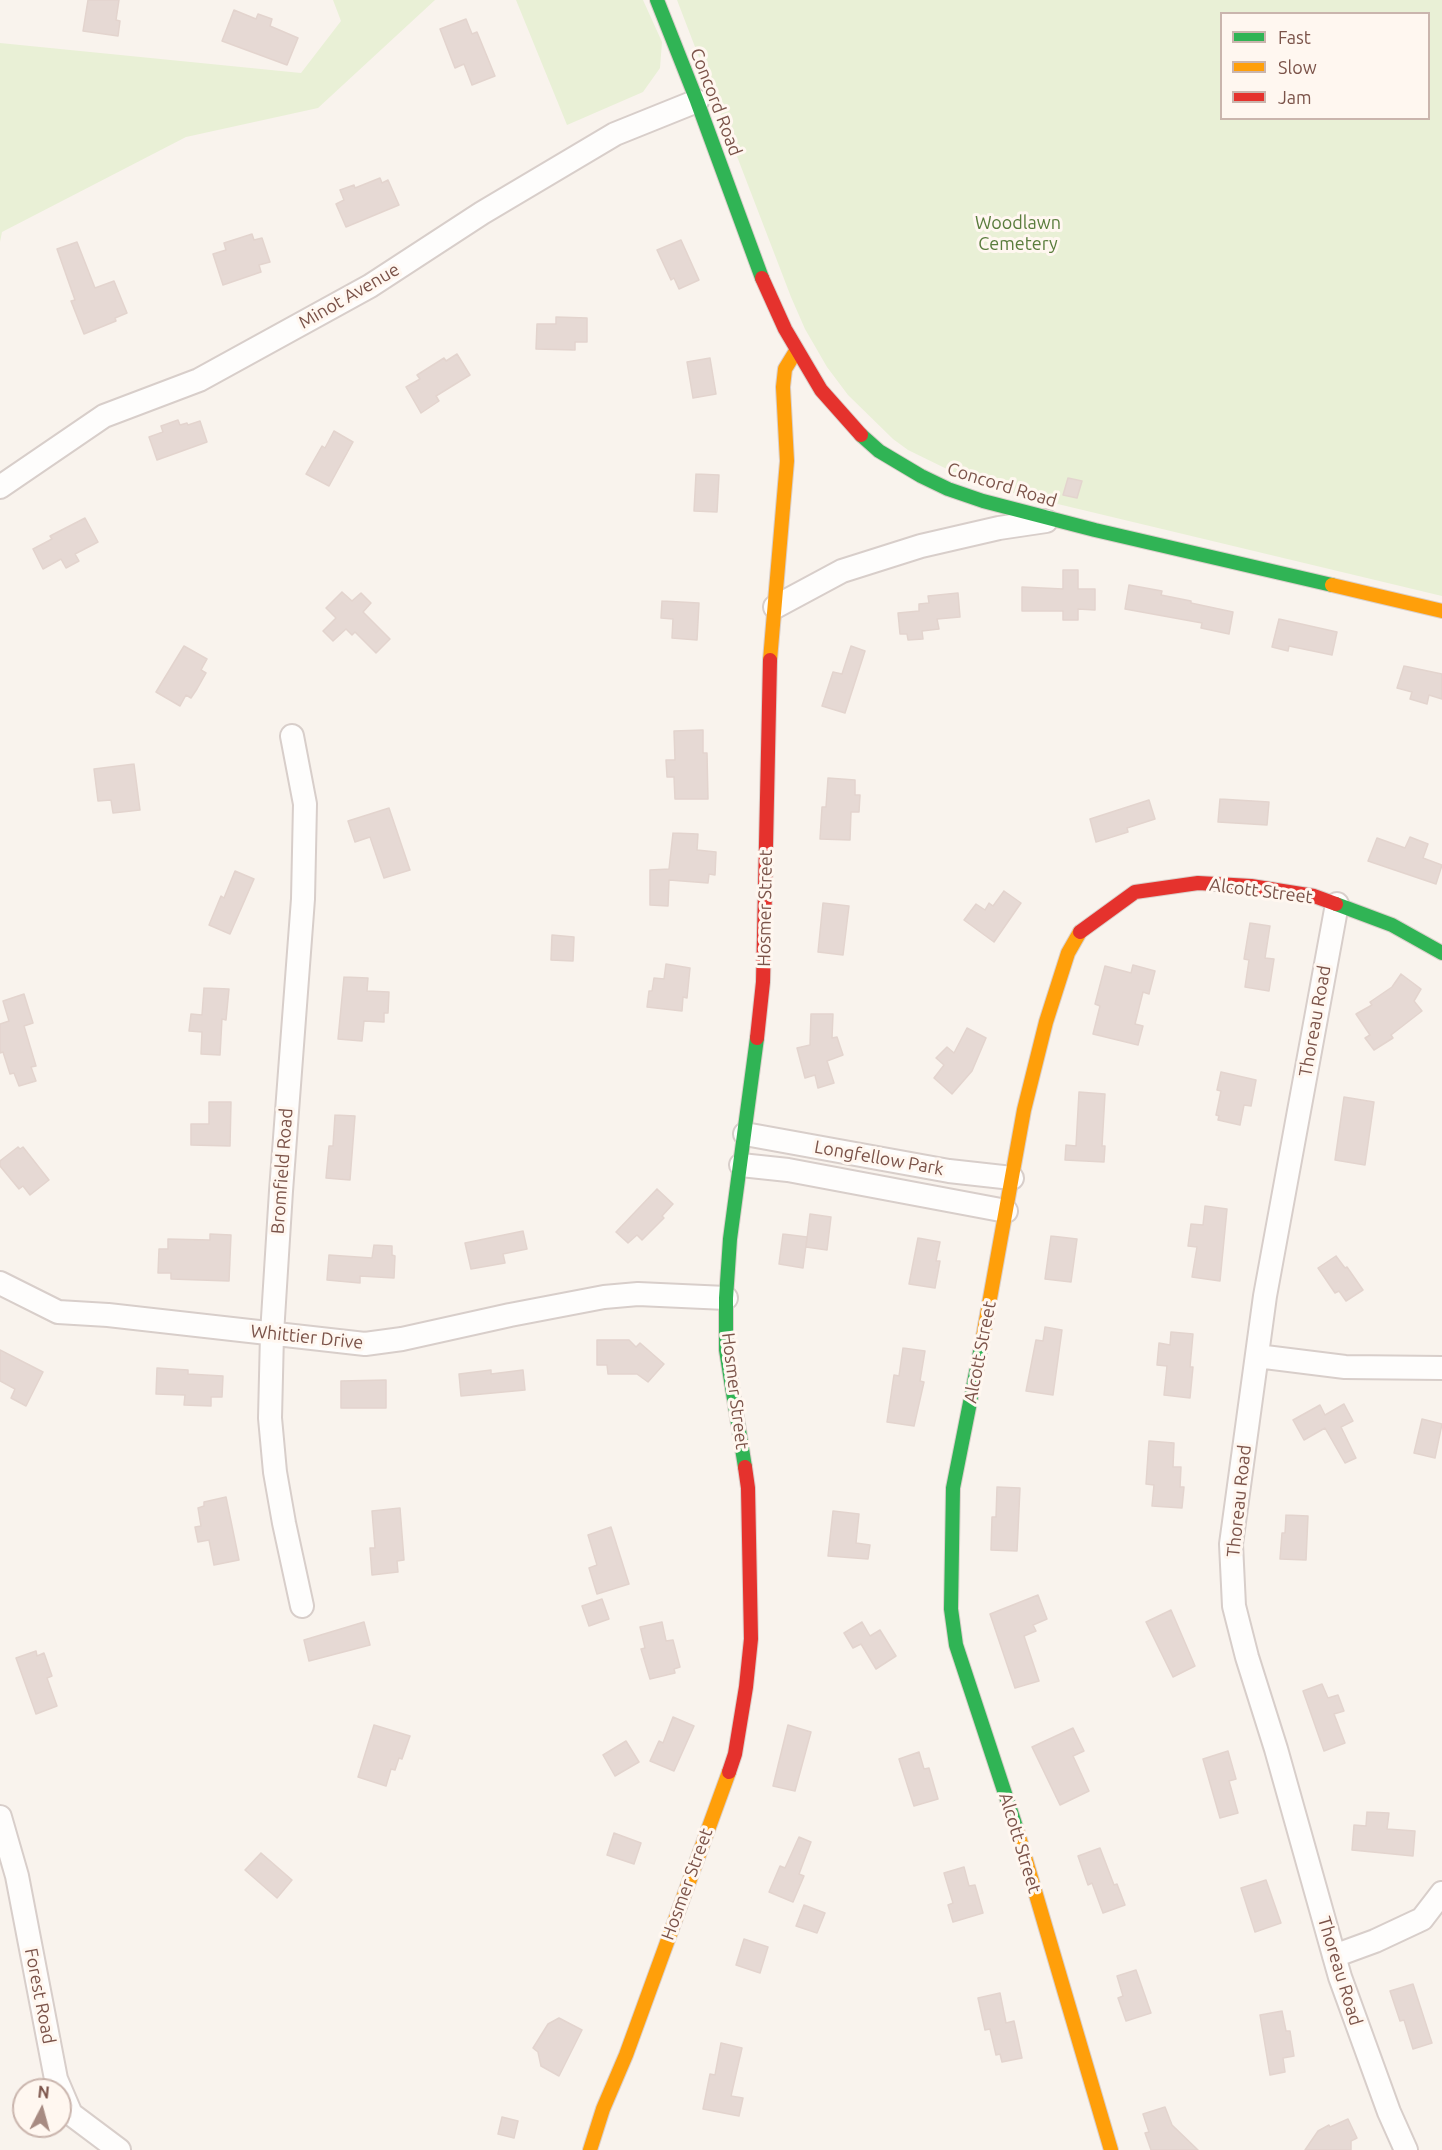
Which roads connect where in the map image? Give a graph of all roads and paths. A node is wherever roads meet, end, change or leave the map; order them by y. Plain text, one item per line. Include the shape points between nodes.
1 (657, 0) edge
2 (697, 101) junction
3 (796, 351) junction
4 (0, 487) edge
5 (1055, 520) junction
6 (775, 607) junction
7 (1442, 611) edge
8 (292, 736) dead end
9 (1337, 904) junction
10 (1442, 953) edge
11 (745, 1134) junction
12 (741, 1165) junction
13 (1012, 1178) junction
14 (1006, 1211) junction
15 (0, 1283) edge
16 (726, 1298) junction
17 (272, 1334) junction
18 (1257, 1356) junction
19 (1442, 1368) edge
20 (302, 1606) dead end
21 (0, 1817) edge
22 (1442, 1893) edge
23 (1334, 1956) junction
24 (119, 2150) edge
25 (590, 2150) edge
26 (1111, 2150) edge
27 (1406, 2150) edge

1 - 2 street, Concord Road
2 - 3 street, Concord Road via 763,280
2 - 4 street, Minot Avenue via 615,134 369,286 199,380 104,416
3 - 5 street, Concord Road via 844,418 866,441 896,462 965,495
3 - 6 street, Hosmer Street via 784,376 787,461
5 - 6 street via 921,546 842,571
5 - 7 street, Concord Road
6 - 11 street, Hosmer Street via 770,662 763,982
8 - 17 street, Bromfield Road via 305,804 303,899
9 - 10 street, Alcott Street via 1392,925
9 - 13 street, Alcott Street via 1314,896 1251,886 1198,883 1135,892 1081,930 1068,953 1046,1022
9 - 18 street, Thoreau Road
11 - 12 street, Hosmer Street
11 - 13 street, Longfellow Park via 950,1171
12 - 14 street, Longfellow Park via 788,1170
12 - 16 street, Hosmer Street
13 - 14 street, Alcott Street
14 - 26 street, Alcott Street via 953,1488 951,1609 956,1645 1017,1829
15 - 17 street, Whittier Drive via 58,1312
16 - 17 street, Whittier Drive via 638,1294 604,1297 365,1344
16 - 25 street, Hosmer Street via 726,1350 748,1488 751,1639 746,1687 735,1754
17 - 20 street, Bromfield Road via 270,1418 275,1472
18 - 19 street via 1345,1367
18 - 23 street, Thoreau Road via 1231,1544 1234,1606
21 - 24 street, Forest Road via 17,1876 56,2079 71,2114
22 - 23 street via 1422,1919
23 - 27 street, Thoreau Road via 1367,2055

